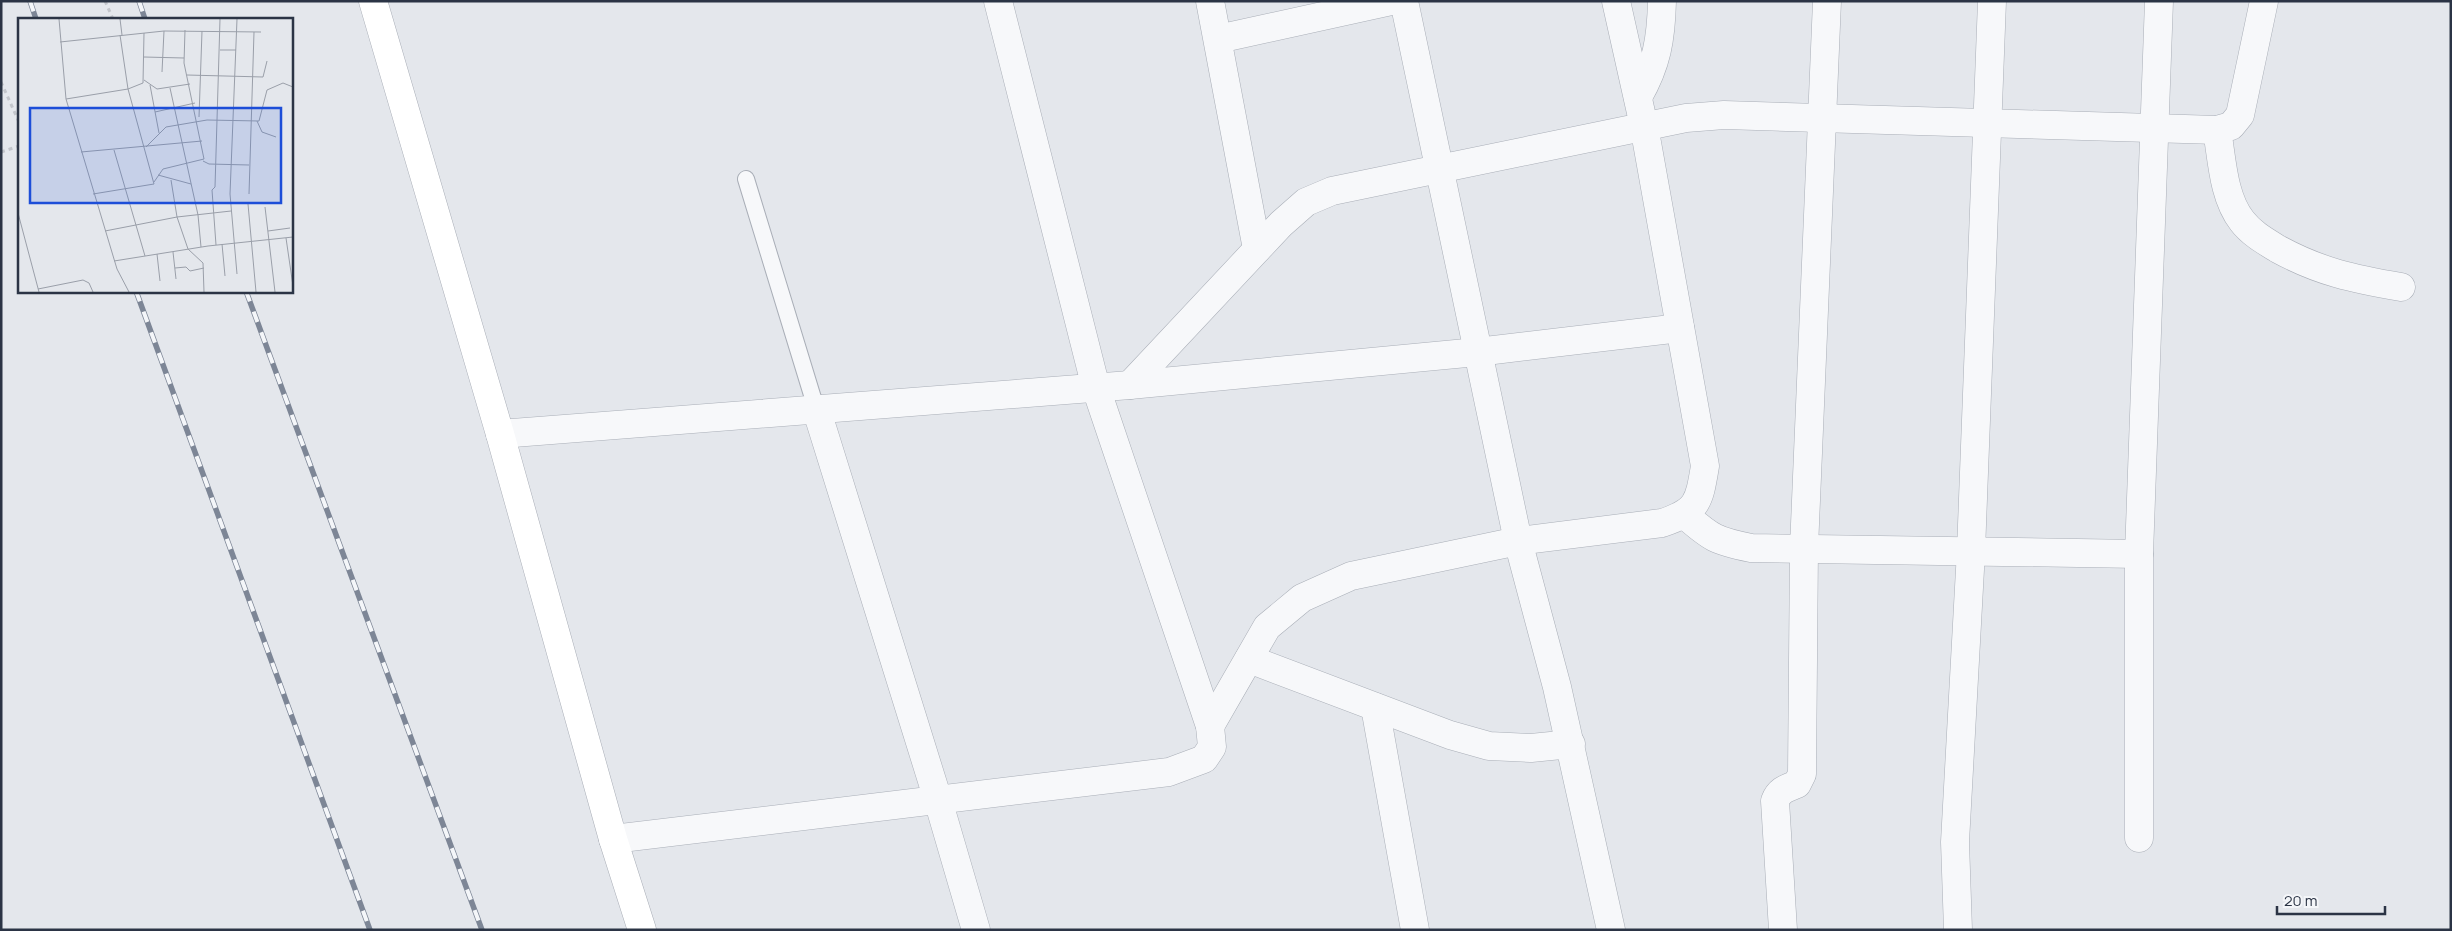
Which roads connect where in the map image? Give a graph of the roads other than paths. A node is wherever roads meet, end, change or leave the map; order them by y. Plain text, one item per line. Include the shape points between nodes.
1 (373, 1) edge
2 (998, 1) edge
3 (1210, 1) edge
4 (1391, 1) edge
5 (1404, 1) edge
6 (1616, 1) edge
7 (1662, 1) edge
8 (1827, 1) edge
9 (1992, 1) edge
10 (2159, 1) edge
11 (2264, 1) edge
12 (1218, 39) junction
13 (1638, 97) junction
14 (1822, 118) junction
15 (1987, 123) junction
16 (1644, 126) junction
17 (2155, 128) junction
18 (2218, 130) junction
19 (1438, 168) junction
20 (746, 179) dead end
21 (1258, 249) junction
22 (2401, 288) dead end
23 (1680, 328) junction
24 (1477, 352) junction
25 (1130, 386) junction
26 (1096, 388) junction
27 (816, 408) junction
28 (500, 434) junction
29 (1685, 515) junction
30 (1518, 541) junction
31 (1804, 548) junction
32 (1971, 551) junction
33 (2140, 554) junction
34 (1249, 659) junction
35 (1375, 707) junction
36 (1210, 726) junction
37 (1571, 744) junction
38 (938, 800) junction
39 (2140, 838) dead end
40 (613, 839) junction
41 (642, 930) edge
42 (976, 930) edge
43 (1415, 930) edge
44 (1610, 930) edge
45 (1783, 930) edge
46 (1958, 930) edge

1 - 28 main road
2 - 26 street
3 - 12 street
4 - 12 street
5 - 19 street
6 - 13 street
7 - 13 street via 1656,58
8 - 14 street
9 - 15 street
10 - 17 street
11 - 18 street via 2240,115 2231,126
12 - 21 street
13 - 16 street
14 - 15 street
14 - 16 street via 1724,115
14 - 31 street
15 - 17 street
15 - 32 street
16 - 19 street
16 - 23 street
17 - 18 street
17 - 33 street
18 - 22 street via 2228,192 2241,221 2262,239 2304,264 2350,278
19 - 21 street via 1332,191 1306,202
19 - 24 street
20 - 27 lane
21 - 25 street
23 - 24 street
23 - 29 street via 1705,466 1700,495
24 - 25 street
24 - 30 street
25 - 26 street
26 - 27 street
26 - 36 street
27 - 28 street
27 - 38 street
28 - 40 main road
29 - 30 street via 1662,523
29 - 31 street via 1708,536 1726,543 1751,548
30 - 34 street via 1351,576 1302,598 1267,627
30 - 37 street
31 - 32 street
31 - 45 street via 1802,774 1797,784 1783,790 1775,801
32 - 33 street
32 - 46 street via 1955,842
33 - 39 street
34 - 35 street
34 - 36 street
35 - 37 street via 1489,746 1531,748
35 - 43 street
36 - 38 street via 1212,747 1204,759 1169,772
37 - 44 street
38 - 40 street
38 - 42 street
40 - 41 main road

